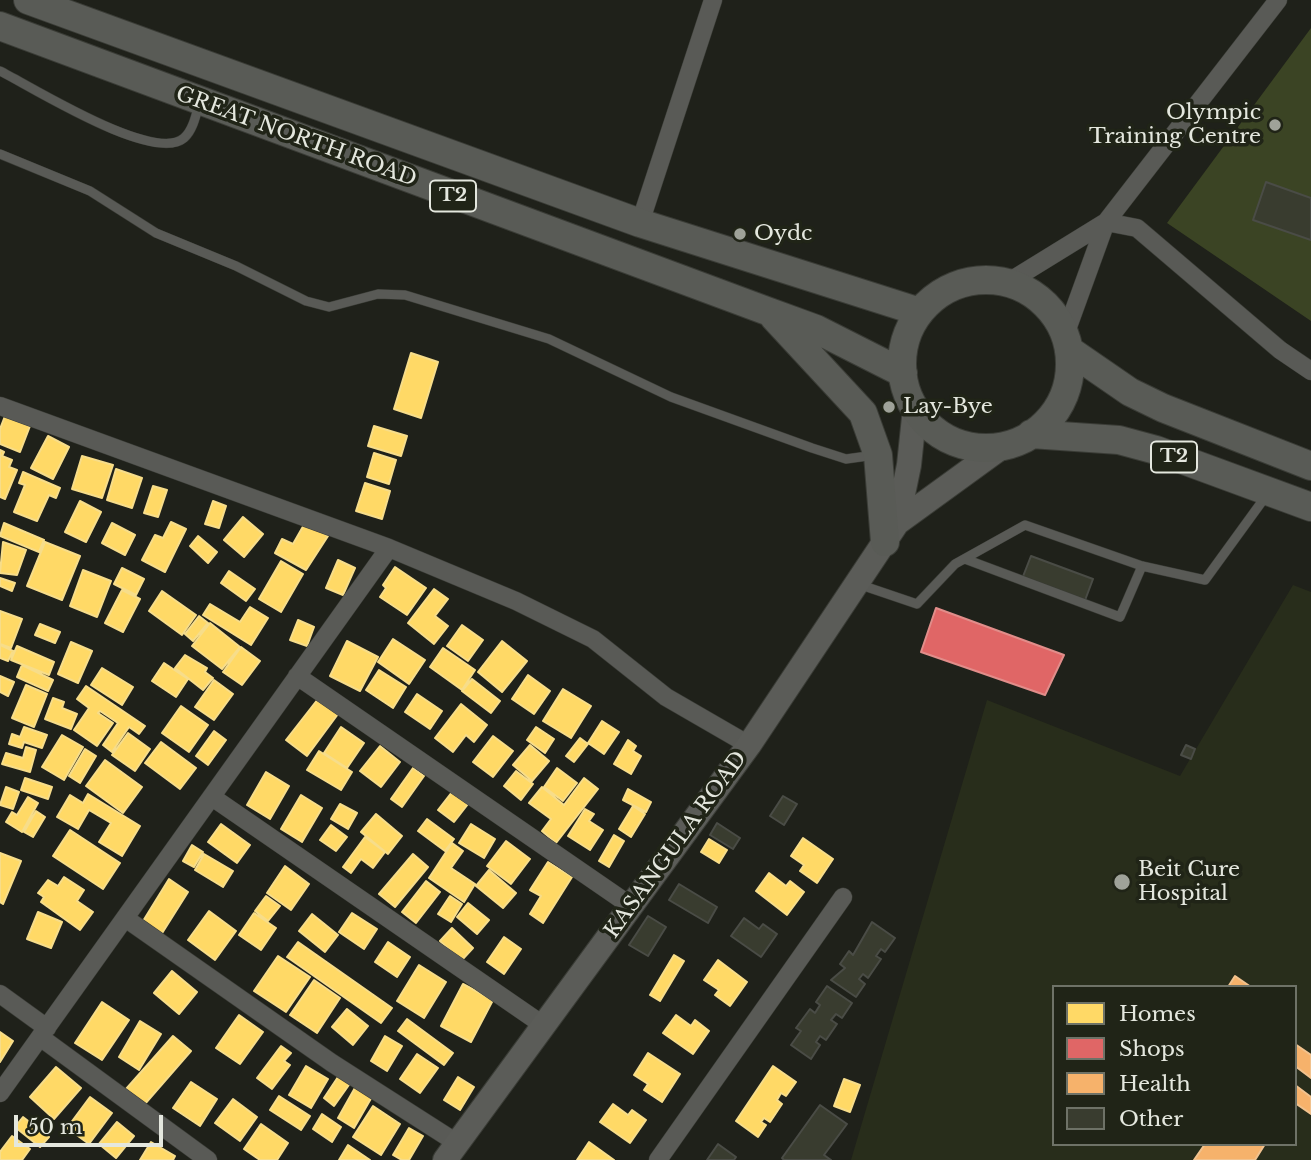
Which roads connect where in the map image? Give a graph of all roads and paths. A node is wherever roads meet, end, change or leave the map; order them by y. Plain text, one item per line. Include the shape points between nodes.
1 (28, 0) edge
2 (713, 0) edge
3 (1278, 0) edge
4 (0, 26) edge
5 (0, 71) edge
6 (200, 101) junction
7 (0, 154) edge
8 (1105, 222) junction
9 (640, 223) junction
10 (1007, 283) junction
11 (767, 311) junction
12 (920, 312) junction
13 (1067, 342) junction
14 (1311, 371) edge
15 (903, 373) junction
16 (0, 406) edge
17 (915, 408) junction
18 (1031, 434) junction
19 (1003, 446) junction
20 (878, 455) junction
21 (1311, 466) edge
22 (1269, 492) junction
23 (1311, 507) edge
24 (891, 533) junction
25 (389, 548) junction
26 (965, 559) junction
27 (1142, 566) junction
28 (858, 584) junction
29 (297, 676) junction
30 (750, 745) junction
31 (212, 797) junction
32 (843, 897) dead end
33 (631, 906) junction
34 (125, 918) junction
35 (0, 994) edge
36 (543, 1025) junction
37 (43, 1032) junction
38 (0, 1093) edge
39 (451, 1151) edge
40 (208, 1160) edge
41 (658, 1160) edge

1 - 9 main road, GREAT NORTH ROAD / T2
2 - 9 street
3 - 8 street
4 - 6 main road, GREAT NORTH ROAD / T2
5 - 6 lane via 132,139 158,144 183,138 192,128
6 - 11 main road, GREAT NORTH ROAD / T2
7 - 20 lane via 90,191 156,233 306,301 329,307 378,294 405,295 549,339 671,397 812,448 846,459
8 - 10 street
8 - 13 street
8 - 14 street via 1137,228
9 - 12 main road, GREAT NORTH ROAD / T2
10 - 12 main road, T2 via 959,284
10 - 13 main road, T2 via 1048,307
11 - 15 main road, GREAT NORTH ROAD / T2 via 816,329
11 - 20 main road via 863,413
12 - 15 main road, T2 via 906,341
13 - 18 main road, T2 via 1069,374 1062,398
13 - 21 main road, T2 via 1130,392
15 - 17 main road, T2
16 - 25 street
17 - 19 main road, T2 via 937,432 960,444
17 - 24 main road, KASANGULA ROAD via 909,465
18 - 19 main road, T2
18 - 22 main road, T2 via 1119,440
19 - 24 main road, KASANGULA ROAD
20 - 24 main road
22 - 23 main road, T2
22 - 27 lane via 1205,580
24 - 28 main road, KASANGULA ROAD
25 - 29 street
25 - 30 street via 593,639 666,697
26 - 27 lane via 1025,525
26 - 27 lane via 1120,617
26 - 28 lane via 917,604
28 - 30 main road, KASANGULA ROAD
29 - 31 street
29 - 33 street
30 - 33 main road, KASANGULA ROAD
31 - 34 street
31 - 36 street
32 - 41 street
33 - 36 main road, KASANGULA ROAD
34 - 37 street
34 - 39 street
35 - 37 street
36 - 39 main road, KASANGULA ROAD
37 - 38 street
37 - 40 street

